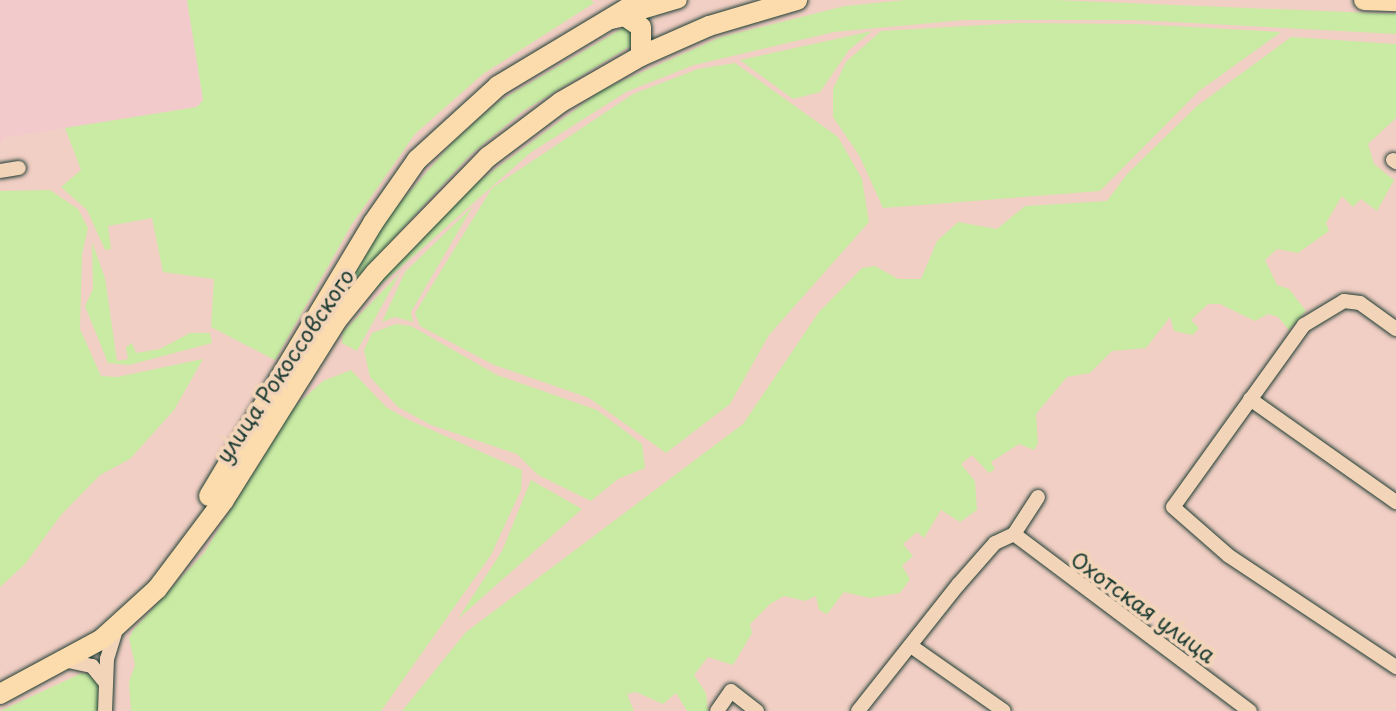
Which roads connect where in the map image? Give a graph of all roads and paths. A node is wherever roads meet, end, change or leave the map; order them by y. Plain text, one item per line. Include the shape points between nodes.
1 (641, 0) edge
2 (679, 0) edge
3 (797, 0) edge
4 (1364, 0) edge
5 (1396, 1) edge
6 (618, 18) junction
7 (641, 56) junction
8 (19, 168) dead end
9 (0, 171) edge
10 (1396, 329) edge
11 (1250, 399) junction
12 (1038, 497) dead end
13 (1396, 502) edge
14 (1014, 534) junction
15 (117, 627) junction
16 (911, 646) junction
17 (68, 661) junction
18 (1396, 667) edge
19 (0, 680) edge
20 (105, 682) junction
21 (0, 694) edge
22 (105, 711) edge
23 (717, 711) edge
24 (757, 711) edge
25 (858, 711) edge
26 (1004, 711) edge
27 (1250, 711) edge

1 - 6 highway, улица Рокоссовского
2 - 6 main road
3 - 7 highway, улица Рокоссовского via 709,26
4 - 5 highway
6 - 7 highway via 641,27
6 - 19 highway, улица Рокоссовского via 498,86 417,160 164,561 95,627
7 - 15 highway, улица Рокоссовского via 518,132 375,273 337,320 193,544
8 - 9 street
10 - 11 street via 1360,303 1336,304 1304,325
11 - 13 street
11 - 18 street via 1173,507 1229,556
12 - 14 street
14 - 16 street via 995,543
14 - 27 street, Охотская улица
15 - 17 highway, улица Рокоссовского
15 - 20 street
16 - 25 street
16 - 26 street
17 - 20 street via 92,666
17 - 21 highway, улица Рокоссовского
20 - 22 street
23 - 24 street via 731,691

